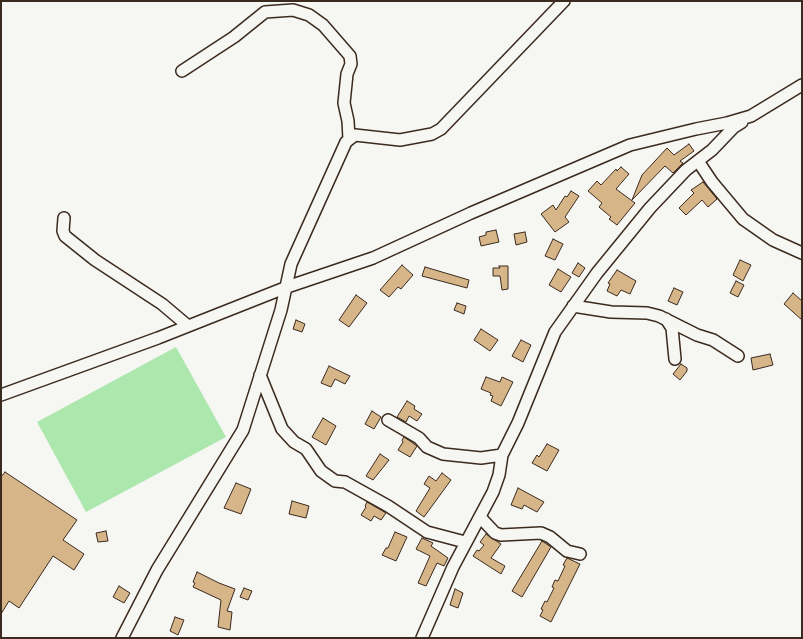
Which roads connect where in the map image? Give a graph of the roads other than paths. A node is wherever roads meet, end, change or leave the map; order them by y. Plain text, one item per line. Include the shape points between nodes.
1 (564, 1) edge
2 (182, 71) dead end
3 (802, 86) edge
4 (751, 116) junction
5 (349, 139) junction
6 (698, 161) junction
7 (64, 218) dead end
8 (802, 253) edge
9 (287, 287) junction
10 (573, 306) junction
11 (666, 319) junction
12 (188, 326) junction
13 (738, 356) dead end
14 (674, 359) dead end
15 (260, 375) junction
16 (1, 395) edge
17 (388, 420) dead end
18 (502, 455) junction
19 (480, 517) junction
20 (466, 542) junction
21 (580, 554) dead end
22 (122, 638) edge
23 (422, 638) edge

1 - 5 street via 441,129 432,134 400,140 355,135
2 - 5 street via 234,37 265,12 293,10 309,15 323,25 350,56 351,64 347,74 344,103
3 - 4 street
4 - 6 street via 734,127
4 - 9 street via 630,145 373,258
5 - 9 street via 300,242 291,264
6 - 8 street via 732,207 748,223 773,240
6 - 10 street via 650,208
7 - 12 street via 65,236 95,260 162,304
9 - 12 street
9 - 15 street
10 - 11 street via 612,312 647,313
10 - 18 street via 555,332 518,423
11 - 13 street via 713,340
11 - 14 street via 672,328
12 - 16 street
15 - 20 street via 282,429 294,442 306,449 321,471 335,481 345,482 388,506 427,532
15 - 22 street via 243,430 157,570
17 - 18 street via 419,438 427,447 443,454 470,458
18 - 19 street via 499,475
19 - 20 street
19 - 21 street via 501,535 541,533 550,537 567,552
20 - 23 street

